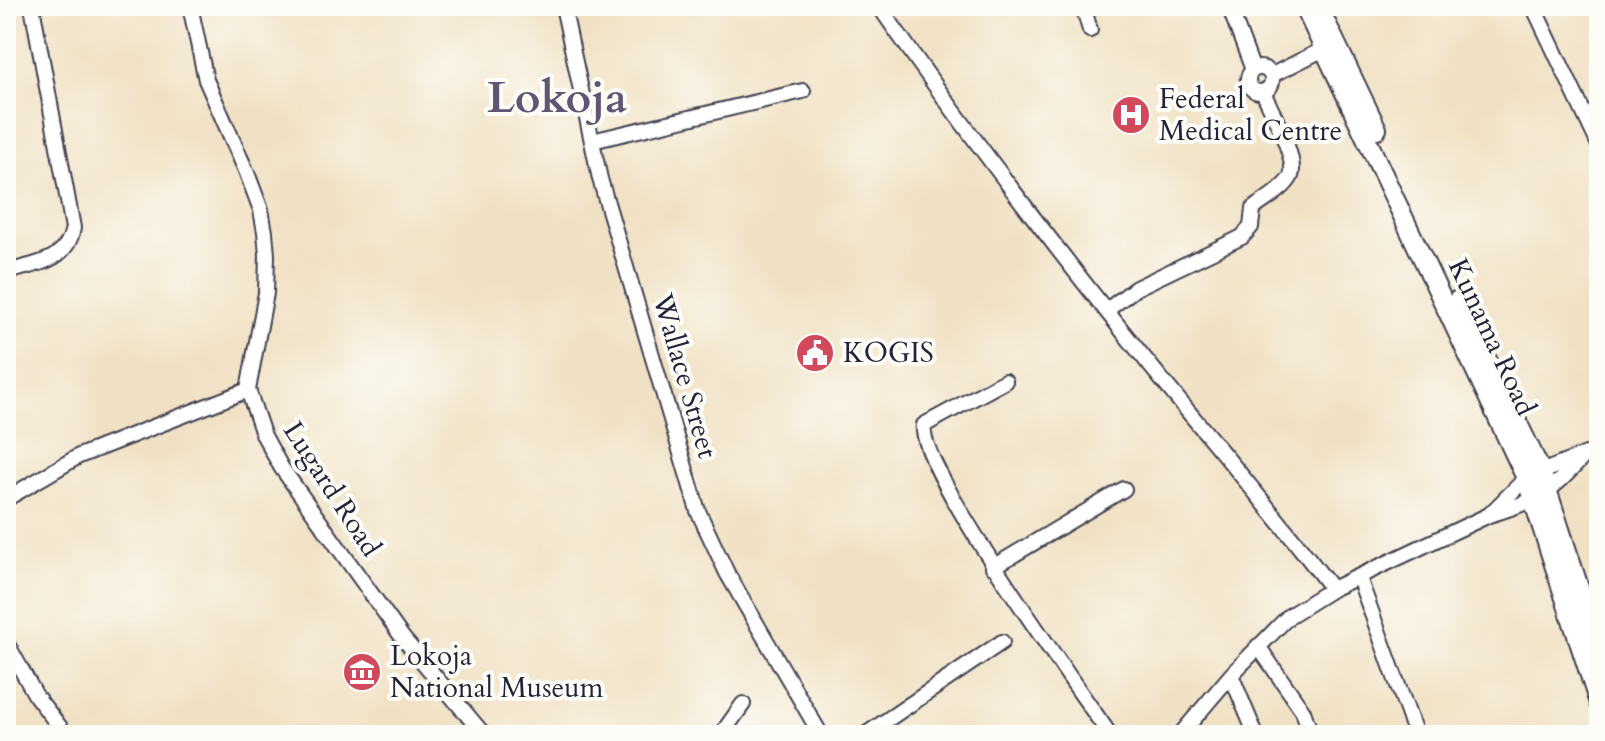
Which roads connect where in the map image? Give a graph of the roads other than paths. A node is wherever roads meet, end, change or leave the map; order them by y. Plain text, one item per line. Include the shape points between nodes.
1 (32, 6) edge
2 (190, 6) edge
3 (563, 6) edge
4 (879, 6) edge
5 (1083, 6) edge
6 (1229, 6) edge
7 (1304, 6) edge
8 (1318, 6) edge
9 (1533, 6) edge
10 (1090, 30) dead end
11 (1330, 46) junction
12 (1253, 70) junction
13 (1272, 75) junction
14 (803, 91) dead end
15 (1263, 92) junction
16 (592, 141) junction
17 (1599, 145) edge
18 (6, 272) edge
19 (1107, 310) junction
20 (1005, 381) dead end
21 (248, 390) junction
22 (1592, 452) edge
23 (1534, 475) junction
24 (1124, 489) dead end
25 (1541, 497) junction
26 (6, 499) edge
27 (1489, 515) junction
28 (993, 567) junction
29 (1359, 578) junction
30 (1332, 589) junction
31 (6, 642) edge
32 (1002, 642) dead end
33 (1258, 646) junction
34 (1599, 649) edge
35 (1231, 675) junction
36 (1599, 703) edge
37 (743, 704) dead end
38 (66, 735) edge
39 (484, 735) edge
40 (721, 735) edge
41 (821, 735) edge
42 (865, 735) edge
43 (1110, 735) edge
44 (1180, 735) edge
45 (1256, 735) edge
46 (1311, 735) edge
47 (1416, 735) edge

1 - 18 street via 73,228 65,249 54,259
2 - 21 street, Lugard Road via 206,80 247,173 265,232 266,293
3 - 16 street, Wallace Street
4 - 19 street
5 - 10 street
6 - 12 street
7 - 11 main road, Kunama Road
8 - 11 main road, Kunama Road
9 - 17 street
11 - 13 street
11 - 23 main road, Kunama Road
12 - 13 street via 1267,69
12 - 15 street via 1251,88
13 - 15 street via 1270,89
14 - 16 street
15 - 19 street via 1291,158 1289,179 1253,209 1251,227 1242,237 1136,288
16 - 41 street, Wallace Street via 698,511 727,573
19 - 30 street
20 - 28 street via 924,425 923,432 930,456
21 - 26 street via 79,456
21 - 39 street, Lugard Road via 281,467 402,637
22 - 23 street
22 - 25 street
23 - 25 main road, Kunama Road
23 - 27 street
24 - 28 street
25 - 27 street
25 - 34 main road, Kunama Road
25 - 36 main road, Kunama Road
27 - 29 street
28 - 43 street
29 - 30 street
29 - 47 street
30 - 33 street via 1289,616
31 - 38 street via 36,696
32 - 42 street
33 - 35 street
33 - 46 street via 1303,711
35 - 44 street
35 - 45 street
37 - 40 street

